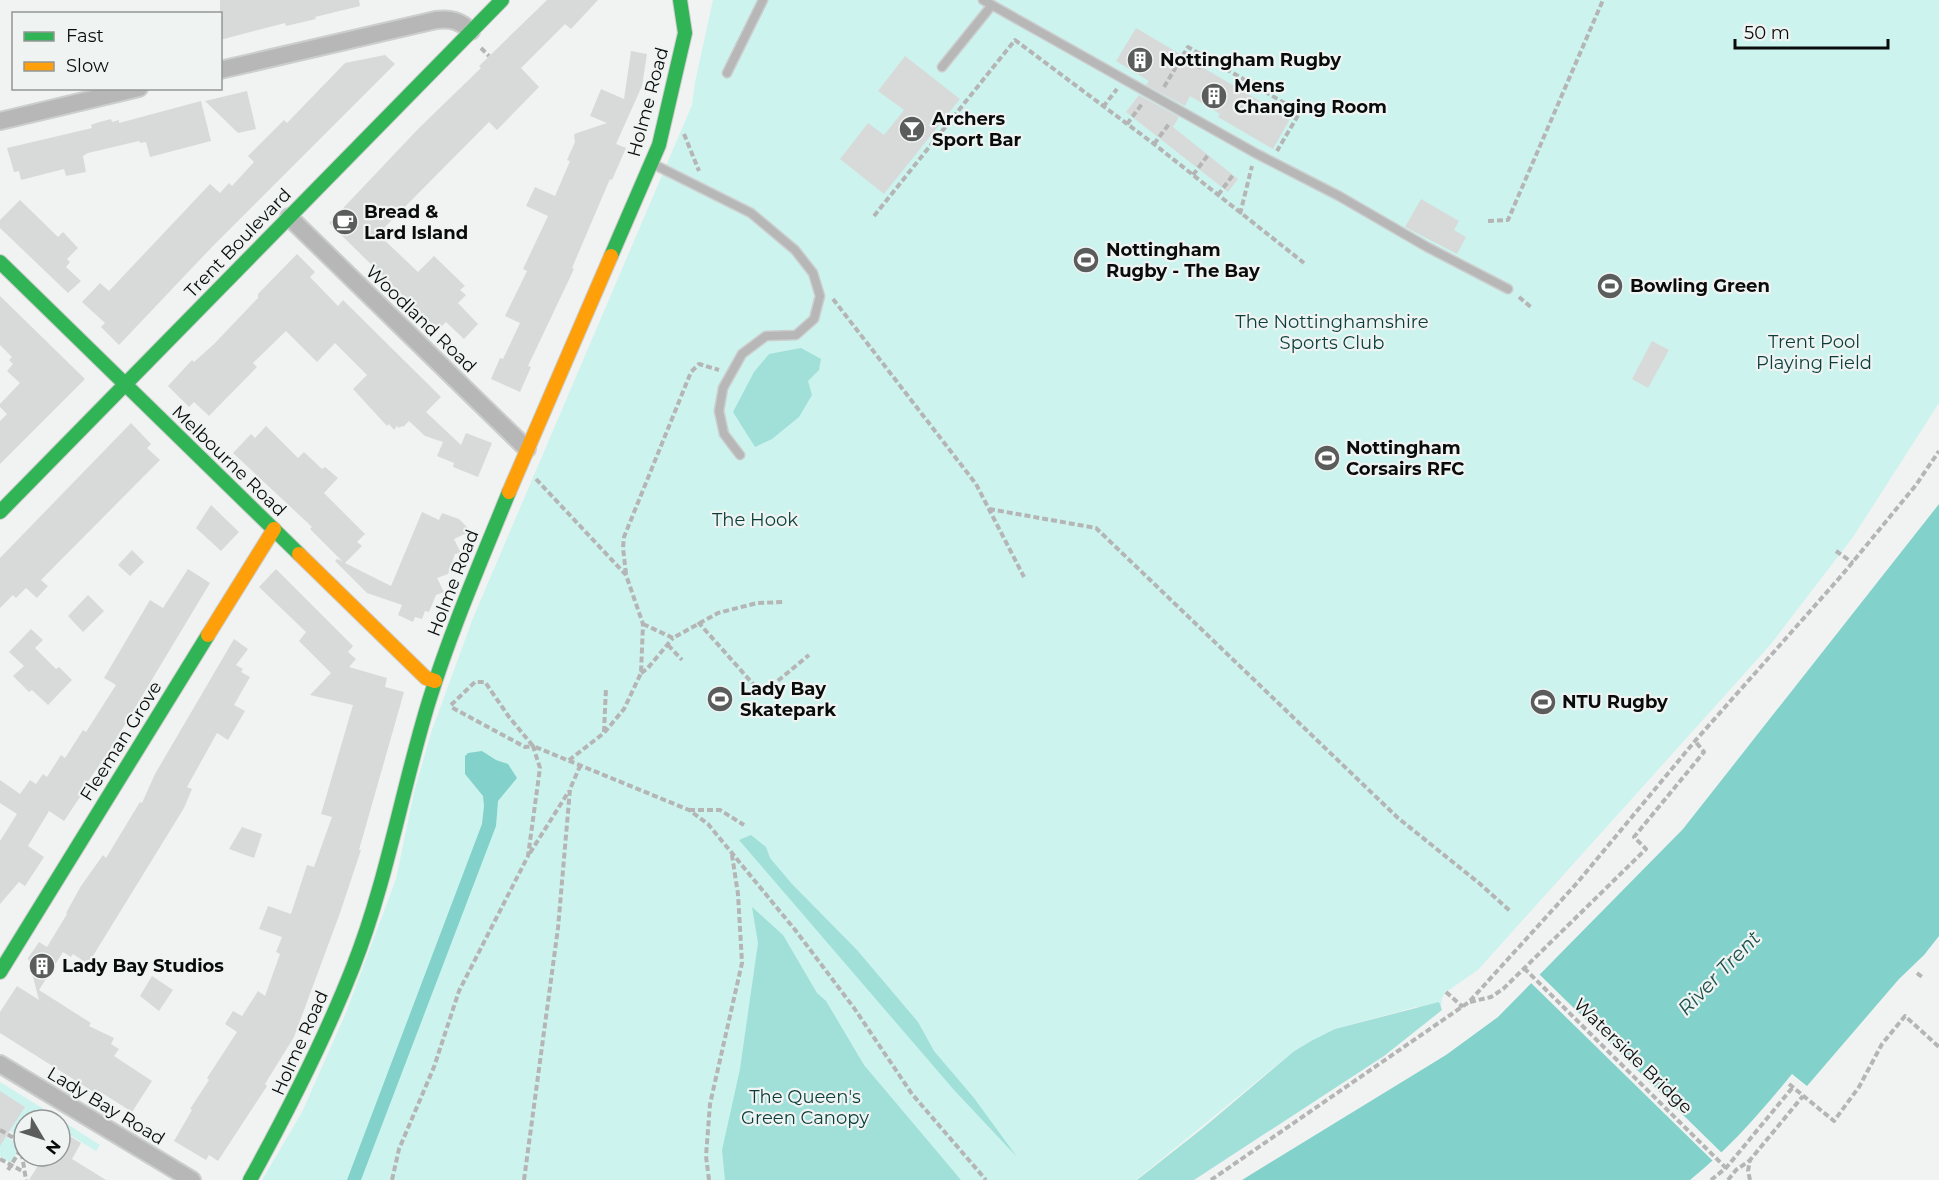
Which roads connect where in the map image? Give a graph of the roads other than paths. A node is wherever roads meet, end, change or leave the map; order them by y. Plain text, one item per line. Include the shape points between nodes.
1 (502, 0) edge
2 (680, 0) edge
3 (763, 0) edge
4 (988, 2) edge
5 (471, 31) junction
6 (942, 67) dead end
7 (222, 70) edge
8 (727, 73) dead end
9 (132, 90) edge
10 (0, 121) edge
11 (652, 164) junction
12 (289, 218) junction
13 (0, 262) edge
14 (1508, 289) dead end
15 (125, 384) junction
16 (740, 455) dead end
17 (524, 456) junction
18 (0, 512) edge
19 (274, 529) junction
20 (435, 681) junction
21 (0, 972) edge
22 (0, 1064) edge
23 (192, 1180) edge
24 (250, 1180) edge

1 - 5 street, Trent Boulevard
2 - 11 street, Holme Road via 685,33
3 - 8 lane
4 - 6 lane
4 - 14 lane via 1257,154
5 - 7 street via 449,18 436,20
5 - 12 street, Trent Boulevard
9 - 10 street
11 - 16 lane via 751,213 795,250 813,273 820,296 814,319 796,335 766,336 742,354 729,375 719,411 724,434
11 - 17 street, Holme Road
12 - 15 street, Trent Boulevard
12 - 17 street, Woodland Road
13 - 15 street, Melbourne Road
15 - 18 street, Trent Boulevard
15 - 19 street, Melbourne Road
17 - 20 street, Holme Road
19 - 20 street, Melbourne Road via 409,662
19 - 21 street, Fleeman Grove
20 - 24 street, Holme Road via 382,879 354,965 284,1121
22 - 23 street, Lady Bay Road

